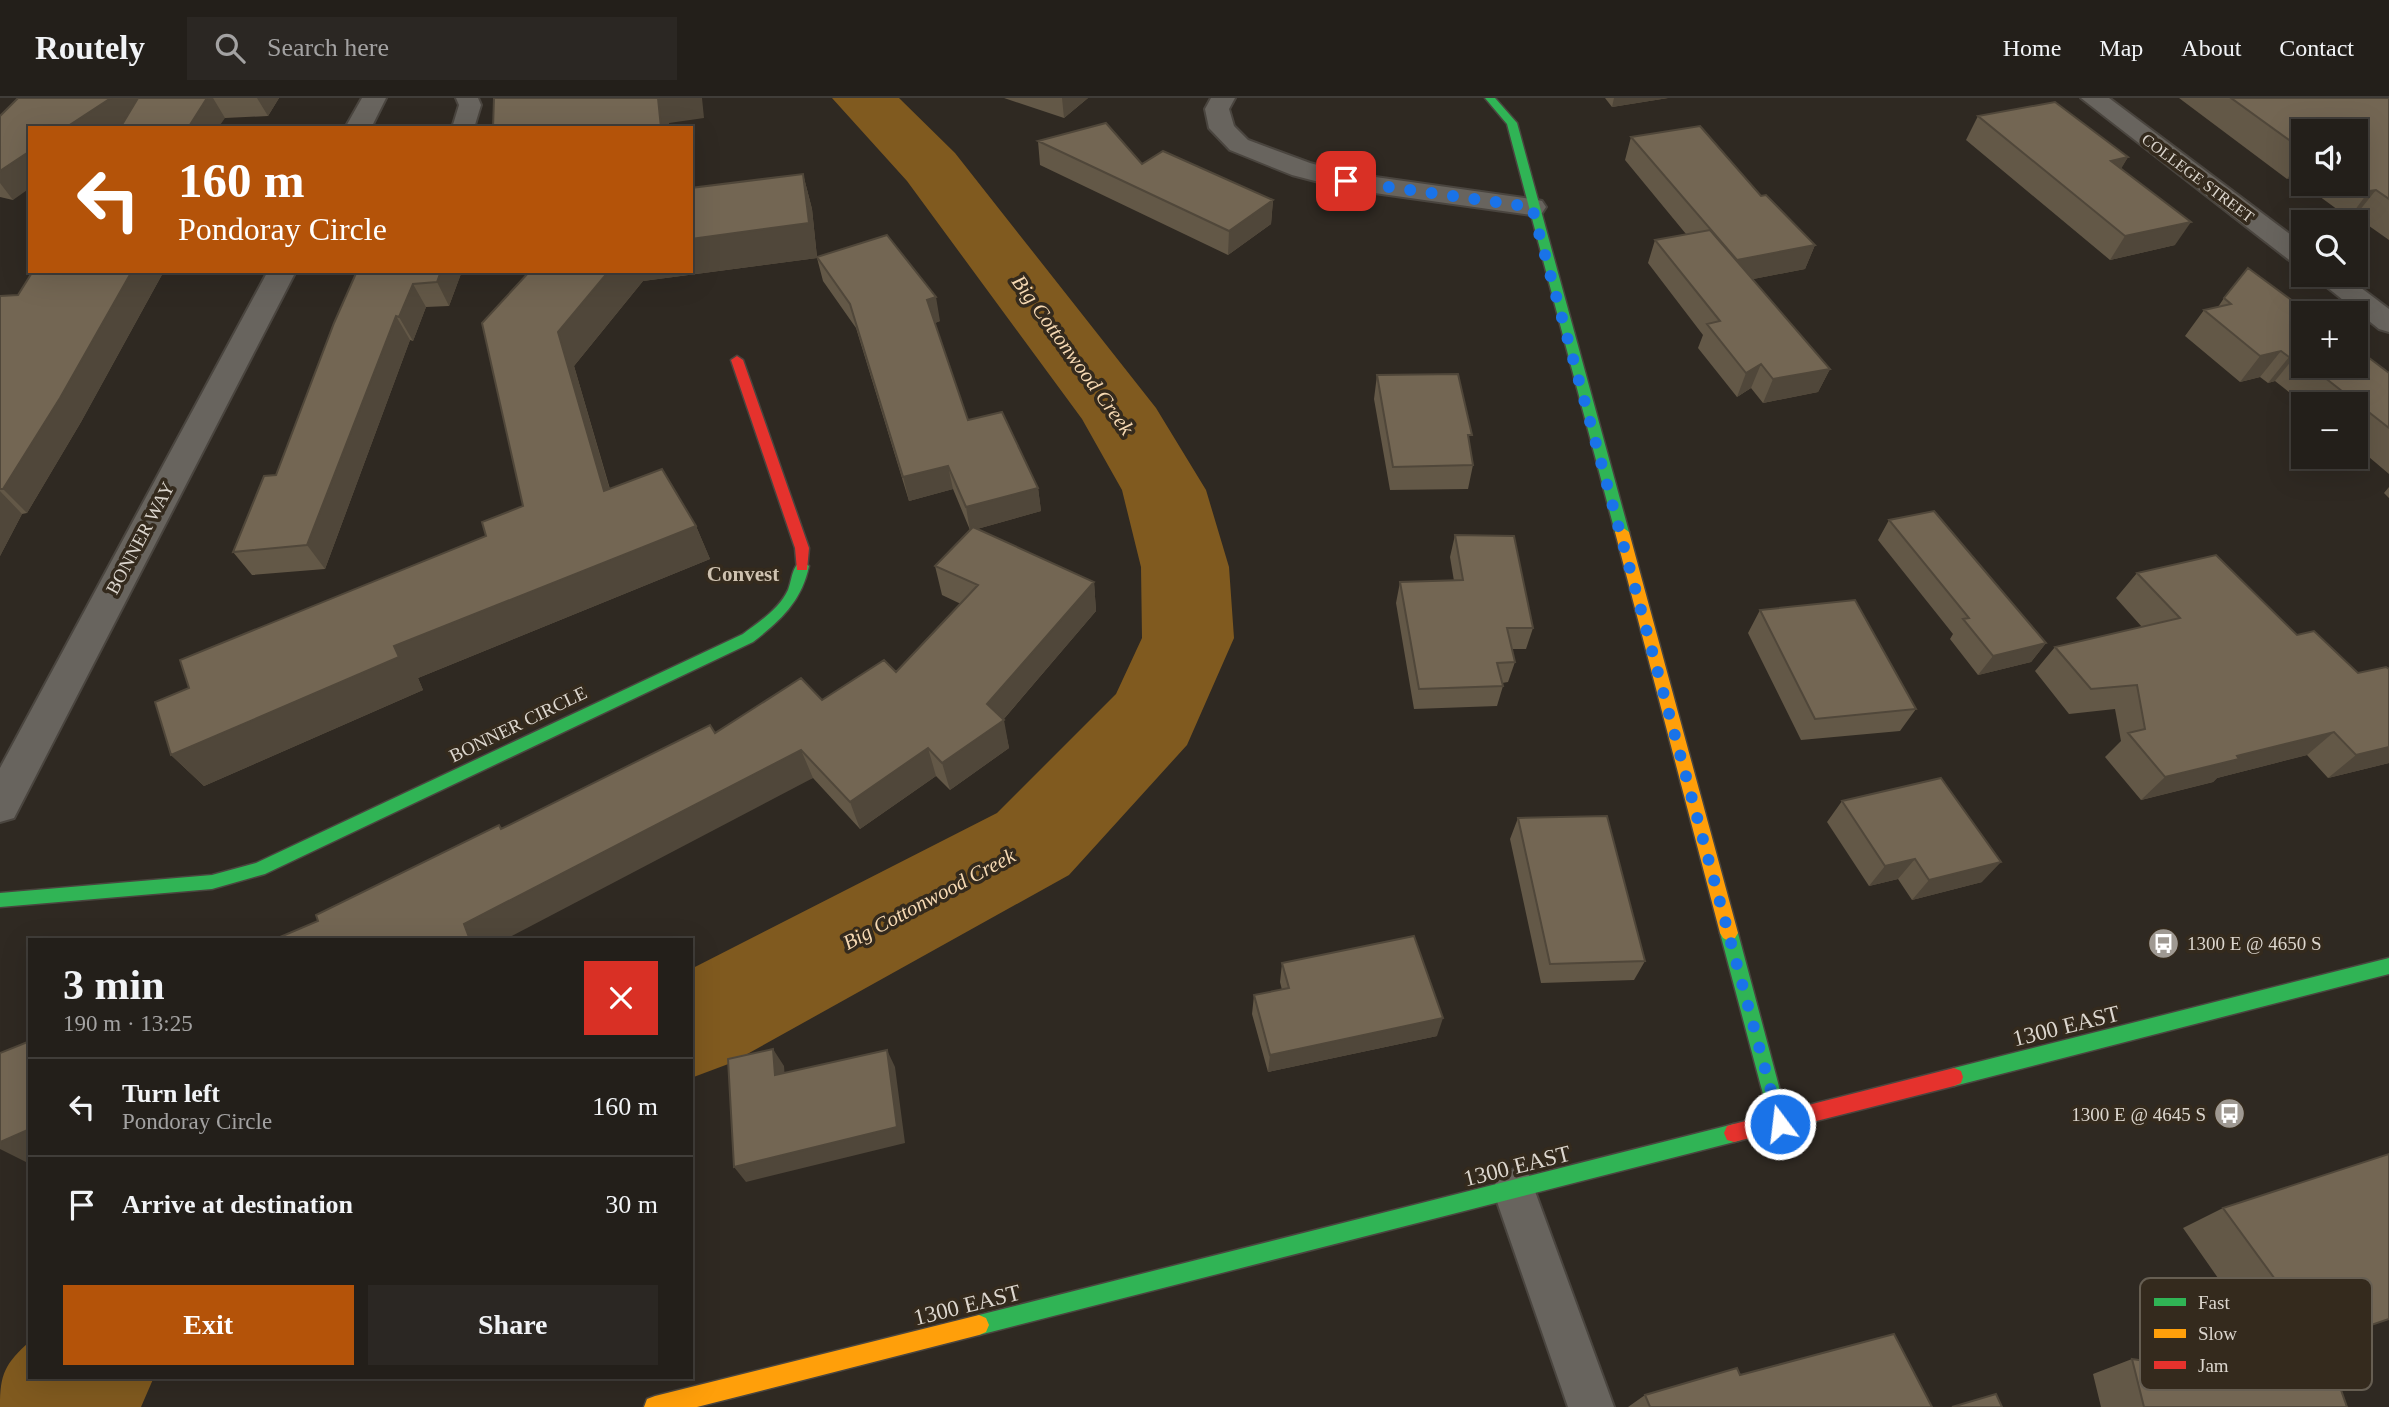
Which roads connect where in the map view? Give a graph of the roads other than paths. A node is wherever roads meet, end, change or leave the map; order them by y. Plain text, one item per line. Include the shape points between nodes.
1 (373, 98) edge
2 (467, 98) edge
3 (1223, 98) edge
4 (1490, 98) edge
5 (2093, 98) edge
6 (359, 126) edge
7 (464, 126) edge
8 (1532, 207) junction
9 (2291, 248) edge
10 (281, 273) edge
11 (2342, 287) edge
12 (2389, 323) edge
13 (737, 360) dead end
14 (0, 806) edge
15 (0, 900) edge
16 (2389, 966) edge
17 (1780, 1124) junction
18 (1514, 1190) junction
19 (655, 1407) edge
20 (1591, 1407) edge

1 - 6 street
2 - 7 lane via 470,105
3 - 8 street via 1217,110 1222,128 1239,145 1264,157 1346,181
4 - 8 street via 1512,123
5 - 9 street, COLLEGE STREET
8 - 17 street
10 - 14 street, BONNER WAY
11 - 12 street
13 - 15 street, BONNER CIRCLE via 802,548 803,578 789,606 748,638 259,869 212,882
16 - 17 street, 1300 EAST
17 - 18 street, 1300 EAST
18 - 19 street, 1300 EAST
18 - 20 lane

